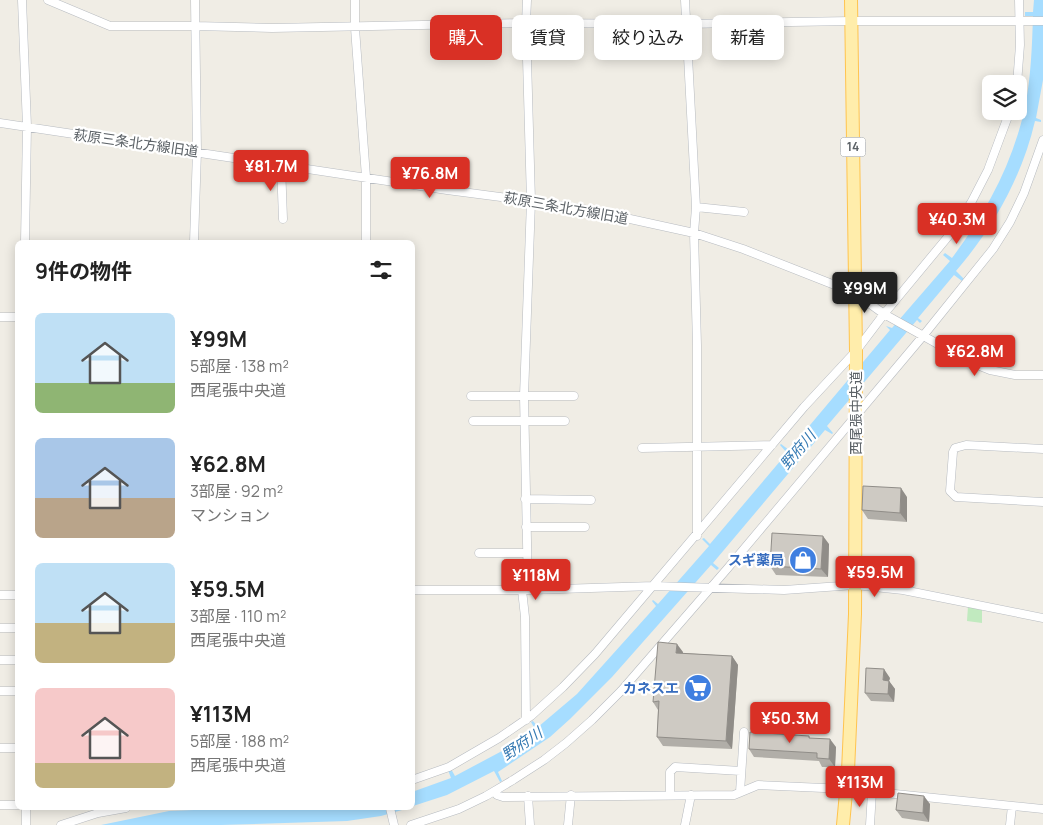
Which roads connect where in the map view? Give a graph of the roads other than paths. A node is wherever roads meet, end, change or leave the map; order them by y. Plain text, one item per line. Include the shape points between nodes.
1 (22, 0) edge
2 (48, 0) edge
3 (195, 0) edge
4 (354, 0) edge
5 (527, 0) edge
6 (685, 0) edge
7 (851, 0) edge
8 (1019, 0) edge
9 (526, 15) edge
10 (685, 15) edge
11 (851, 21) junction
12 (1043, 21) edge
13 (512, 22) edge
14 (1020, 22) junction
15 (702, 24) edge
16 (195, 26) junction
17 (355, 28) junction
18 (527, 60) edge
19 (687, 60) edge
20 (1017, 75) edge
21 (1007, 120) edge
22 (0, 123) edge
23 (27, 126) junction
24 (1043, 140) edge
25 (198, 152) junction
26 (281, 165) junction
27 (366, 177) junction
28 (531, 201) junction
29 (696, 207) junction
30 (744, 212) dead end
31 (283, 219) dead end
32 (694, 233) junction
33 (25, 240) edge
34 (194, 240) edge
35 (366, 240) edge
36 (855, 294) junction
37 (885, 315) junction
38 (0, 317) edge
39 (15, 317) edge
40 (922, 335) junction
41 (856, 351) junction
42 (1043, 375) edge
43 (472, 396) dead end
44 (524, 396) junction
45 (574, 396) dead end
46 (856, 414) junction
47 (473, 421) dead end
48 (524, 421) junction
49 (565, 421) dead end
50 (772, 445) junction
51 (696, 447) junction
52 (642, 448) dead end
53 (1043, 449) edge
54 (525, 500) junction
55 (591, 500) dead end
56 (1043, 502) edge
57 (526, 527) junction
58 (585, 527) dead end
59 (696, 536) junction
60 (479, 553) dead end
61 (527, 553) junction
62 (855, 585) junction
63 (656, 586) junction
64 (709, 586) junction
65 (415, 590) edge
66 (525, 590) junction
67 (0, 595) edge
68 (15, 595) edge
69 (1043, 618) edge
70 (0, 628) edge
71 (15, 628) edge
72 (0, 660) edge
73 (15, 660) edge
74 (0, 691) edge
75 (15, 691) edge
76 (526, 720) junction
77 (744, 732) dead end
78 (0, 748) edge
79 (15, 748) edge
80 (741, 771) junction
81 (415, 779) edge
82 (846, 789) junction
83 (494, 791) junction
84 (740, 792) junction
85 (872, 792) junction
86 (670, 795) junction
87 (528, 796) junction
88 (571, 796) junction
89 (692, 796) junction
90 (0, 805) edge
91 (15, 805) edge
92 (1012, 806) junction
93 (1043, 808) edge
94 (26, 810) edge
95 (115, 810) edge
96 (390, 810) edge
97 (26, 825) edge
98 (61, 825) edge
99 (394, 825) edge
100 (411, 825) edge
101 (530, 825) edge
102 (568, 825) edge
103 (685, 825) edge
104 (843, 825) edge
105 (870, 825) edge
106 (1010, 825) edge

1 - 23 street
2 - 16 street via 110,26
3 - 16 street
4 - 17 street
5 - 9 street
6 - 10 street
7 - 11 main road, 西尾張中央道 / 14
8 - 14 street
11 - 14 street
11 - 15 street
11 - 36 main road, 西尾張中央道 / 14
12 - 14 street
13 - 17 street
14 - 20 street
16 - 17 street
16 - 25 street
17 - 27 street
18 - 28 street
19 - 29 street
21 - 37 street via 988,170 956,227
22 - 23 street, 萩原三条北方線旧道
23 - 25 street, 萩原三条北方線旧道
23 - 33 street
24 - 40 street via 1010,222 993,249
25 - 26 street, 萩原三条北方線旧道
25 - 34 street
26 - 27 street, 萩原三条北方線旧道
26 - 31 street
27 - 28 street, 萩原三条北方線旧道
27 - 35 street
28 - 32 street, 萩原三条北方線旧道
28 - 44 street
29 - 30 street
29 - 32 street
32 - 36 street, 萩原三条北方線旧道
32 - 51 street
36 - 37 street, 萩原三条北方線旧道
36 - 41 main road, 西尾張中央道 / 14
37 - 40 street, 萩原三条北方線旧道
37 - 41 street
38 - 39 street
40 - 42 street, 萩原三条北方線旧道 via 990,370 1015,375
40 - 46 street
41 - 46 main road, 西尾張中央道 / 14
41 - 50 street
43 - 44 street
44 - 45 street
44 - 48 street
46 - 62 main road, 西尾張中央道 / 14
46 - 64 street
47 - 48 street
48 - 49 street
48 - 54 street
50 - 51 street
50 - 59 street
51 - 52 street
51 - 59 street
53 - 56 street via 960,446 953,452 950,491 956,497
54 - 55 street
54 - 57 street
57 - 58 street
57 - 61 street
59 - 63 street
60 - 61 street
61 - 66 street
62 - 64 street via 784,590
62 - 69 street via 903,590
62 - 82 main road, 西尾張中央道 / 14
63 - 64 street
63 - 66 street
63 - 76 street via 596,654
64 - 83 street via 646,662 592,720 544,760
65 - 66 street
66 - 76 street
67 - 68 street
70 - 71 street
72 - 73 street
74 - 75 street
76 - 81 street via 448,767
77 - 80 street
78 - 79 street
80 - 84 street
80 - 86 street via 675,767 670,772
82 - 84 street via 758,785
82 - 85 street
82 - 104 main road, 西尾張中央道 / 14
83 - 87 street via 503,797
83 - 100 street via 459,810
84 - 89 street
85 - 92 street
85 - 105 street
86 - 88 street
86 - 89 street
87 - 88 street
87 - 101 street
88 - 102 street
89 - 103 street
90 - 91 street
92 - 93 street
92 - 106 street
94 - 97 street
95 - 98 street
96 - 99 street

